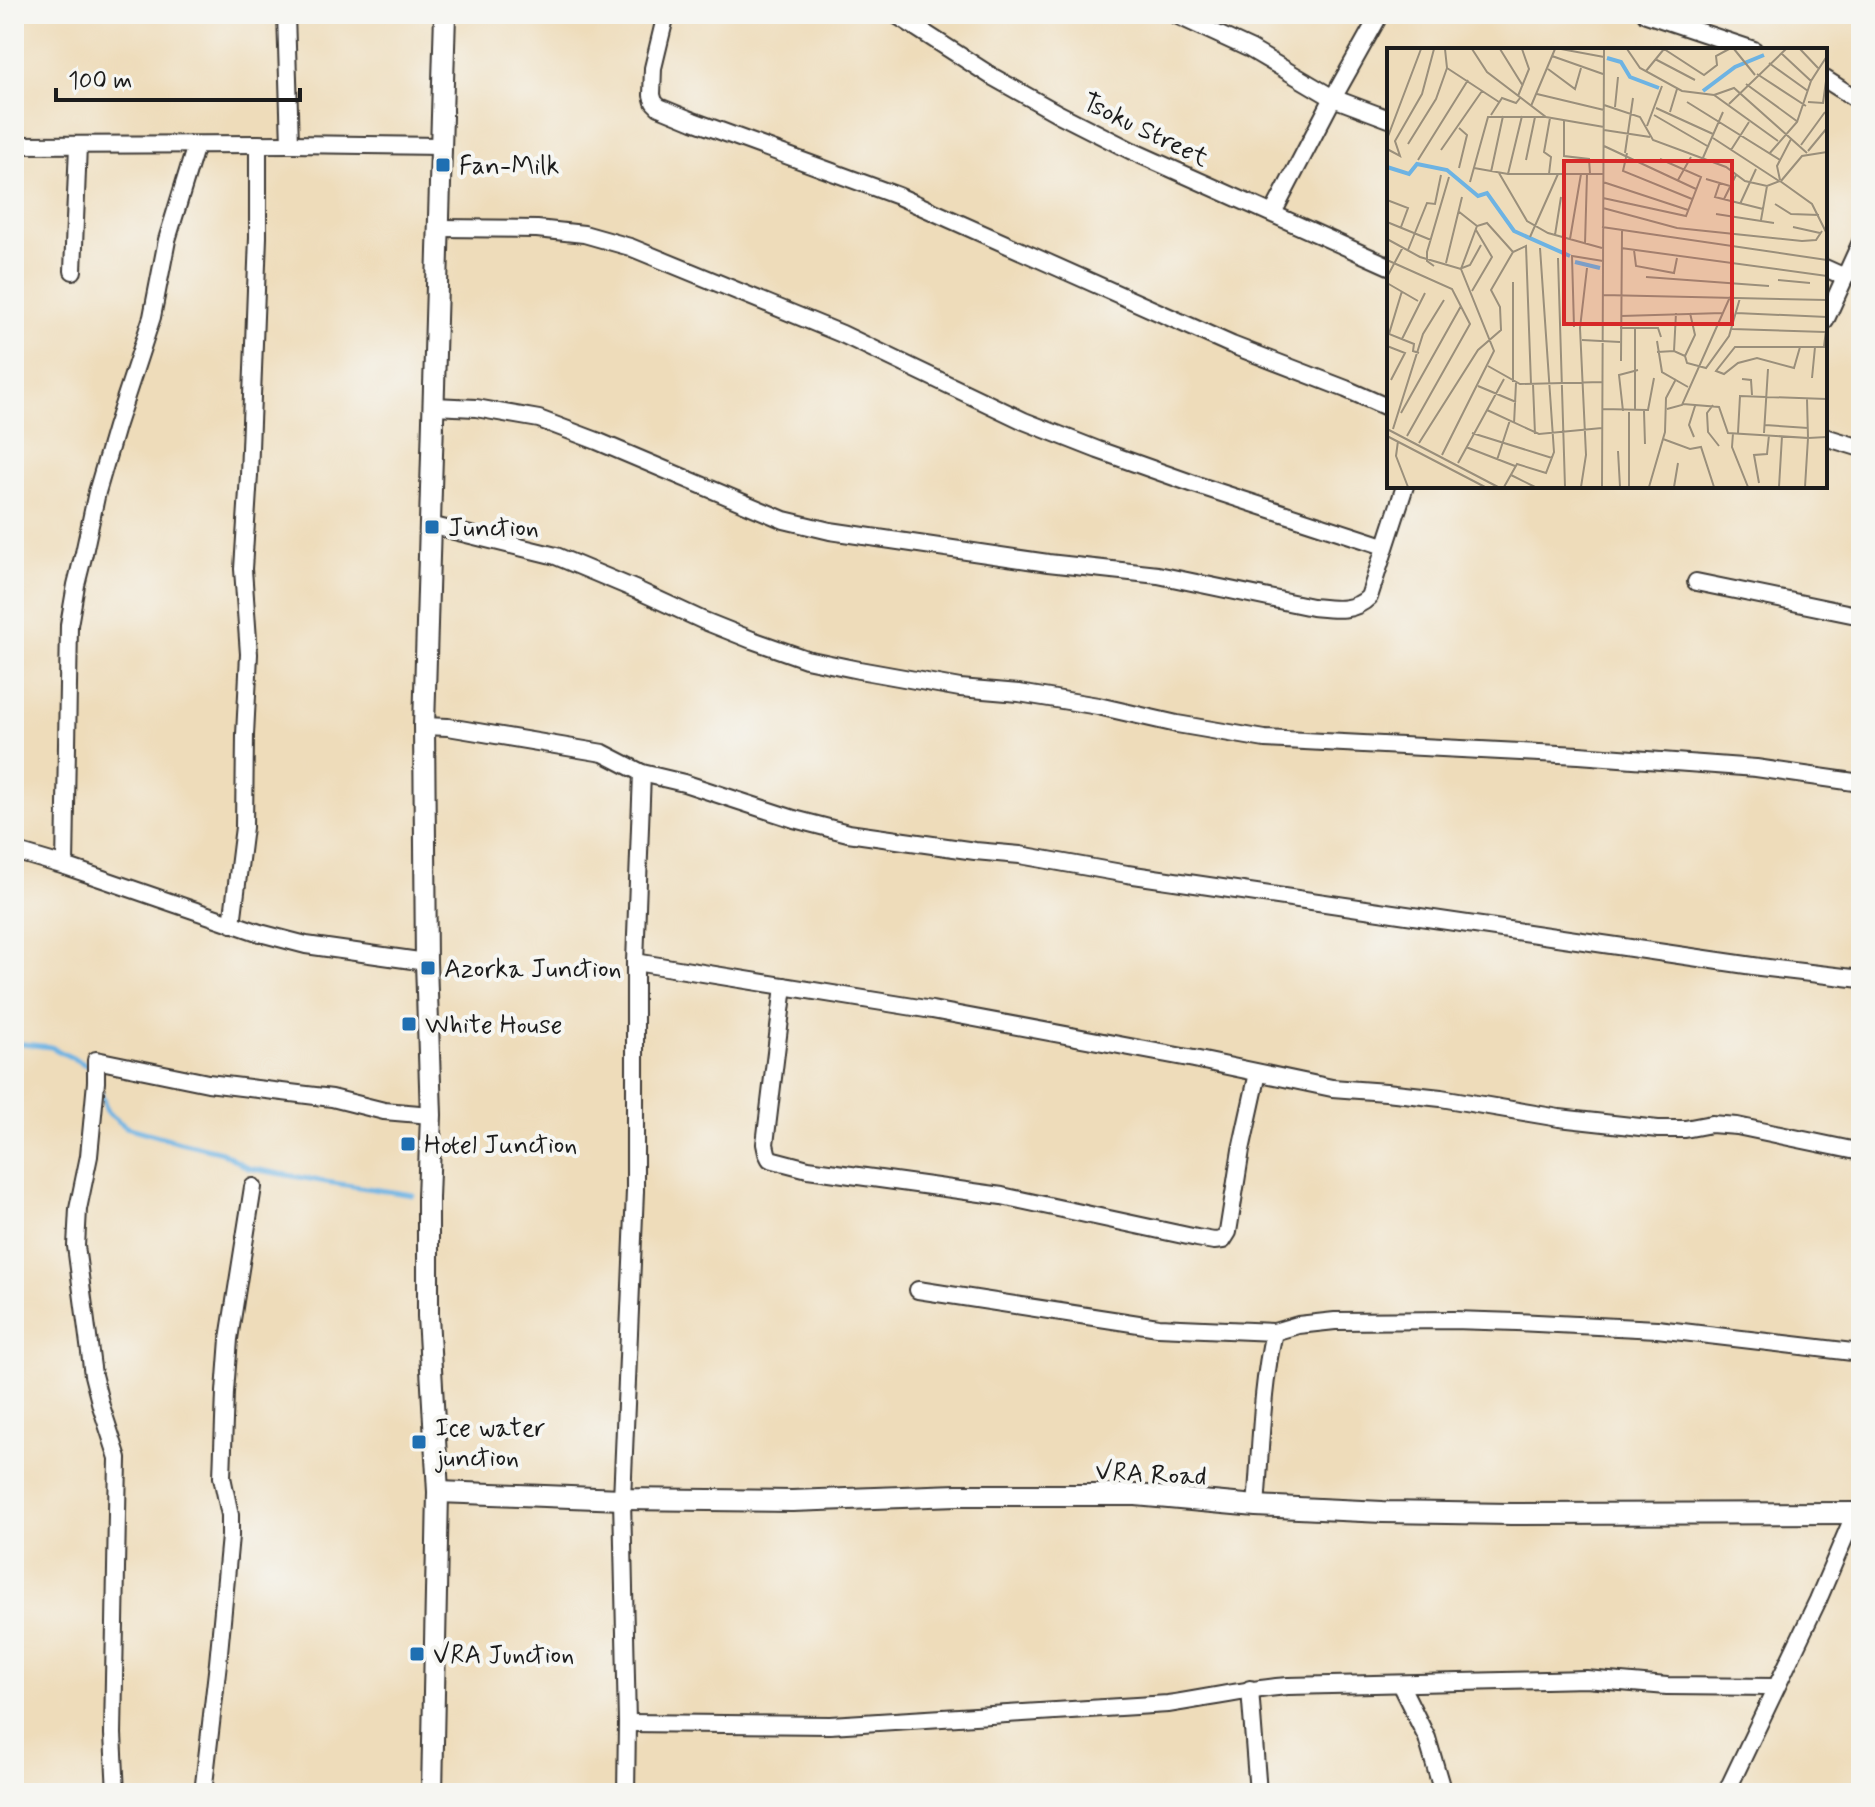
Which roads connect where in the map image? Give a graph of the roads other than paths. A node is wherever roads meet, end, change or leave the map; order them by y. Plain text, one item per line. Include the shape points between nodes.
1 (286, 14) edge
2 (445, 14) edge
3 (666, 14) edge
4 (895, 14) edge
5 (1174, 14) edge
6 (1380, 14) edge
7 (1646, 14) edge
8 (1748, 48) edge
9 (1827, 80) edge
10 (1333, 98) junction
11 (1861, 102) edge
12 (1387, 118) edge
13 (258, 144) junction
14 (290, 144) junction
15 (14, 145) edge
16 (78, 145) junction
17 (196, 145) junction
18 (441, 146) junction
19 (1273, 213) junction
20 (439, 228) junction
21 (1861, 242) edge
22 (1387, 265) edge
23 (1827, 269) edge
24 (73, 271) dead end
25 (1845, 277) junction
26 (1827, 317) edge
27 (434, 406) junction
28 (1387, 407) edge
29 (1827, 438) edge
30 (1861, 448) edge
31 (1404, 488) edge
32 (430, 525) junction
33 (1384, 546) junction
34 (1696, 582) dead end
35 (1861, 616) edge
36 (424, 726) junction
37 (642, 773) junction
38 (1861, 783) edge
39 (14, 851) edge
40 (65, 866) junction
41 (232, 924) junction
42 (426, 962) junction
43 (635, 962) junction
44 (1861, 979) edge
45 (784, 986) junction
46 (1258, 1073) junction
47 (431, 1115) junction
48 (1861, 1152) edge
49 (253, 1187) dead end
50 (918, 1290) dead end
51 (1274, 1332) junction
52 (1861, 1353) edge
53 (438, 1492) junction
54 (622, 1499) junction
55 (1256, 1506) junction
56 (1858, 1513) edge
57 (1400, 1684) junction
58 (1776, 1687) junction
59 (1250, 1689) junction
60 (627, 1723) junction
61 (116, 1793) edge
62 (203, 1793) edge
63 (432, 1793) edge
64 (626, 1793) edge
65 (1258, 1793) edge
66 (1443, 1793) edge
67 (1726, 1793) edge

1 - 14 street
2 - 18 street
3 - 28 street via 653,68 652,95 659,107 898,196 1232,345
4 - 19 street, Tsoku Street via 1059,114
5 - 10 street via 1250,49
6 - 10 street
7 - 8 street
9 - 11 street
10 - 12 street
10 - 19 street
13 - 14 street
13 - 17 street
13 - 41 street via 243,569 249,654 244,827
14 - 18 street
15 - 16 street
16 - 17 street
16 - 24 street
17 - 40 street via 167,240 152,317 97,492 74,594
18 - 20 street
19 - 22 street, Tsoku Street
20 - 27 street
20 - 33 street via 537,229 584,234 630,247 842,334 1039,427
21 - 25 street
23 - 25 street
25 - 26 street
27 - 32 street
27 - 33 street via 539,419 784,520 830,531 1158,575 1312,607 1362,604 1369,597
29 - 30 street
31 - 33 street
32 - 36 street
32 - 38 street via 556,556 752,640 859,670 1098,706 1265,739 1756,768
34 - 35 street
36 - 37 street via 603,753
36 - 42 street
37 - 43 street
37 - 44 street via 848,833
39 - 40 street
40 - 41 street
41 - 42 street via 306,945
42 - 47 street
43 - 45 street
43 - 54 street via 635,1191
45 - 46 street
45 - 46 street via 765,1144 770,1159 808,1169 991,1194 1223,1240
46 - 48 street via 1332,1088 1658,1129 1737,1126
47 - 53 street via 428,1316
47 - 61 street via 208,1083 96,1060 76,1246 93,1375 118,1458
49 - 62 street via 225,1381 222,1477 230,1536
50 - 51 street via 1158,1327
51 - 52 street via 1335,1321 1517,1322 1657,1329
51 - 55 street
53 - 54 street, VRA Road
53 - 63 street
54 - 55 street, VRA Road via 1136,1495
54 - 60 street
55 - 56 street, VRA Road via 1511,1514
56 - 58 street
57 - 58 street via 1586,1679
57 - 59 street
57 - 66 street via 1427,1738
58 - 67 street
59 - 60 street via 1168,1704 830,1725
59 - 65 street
60 - 64 street

